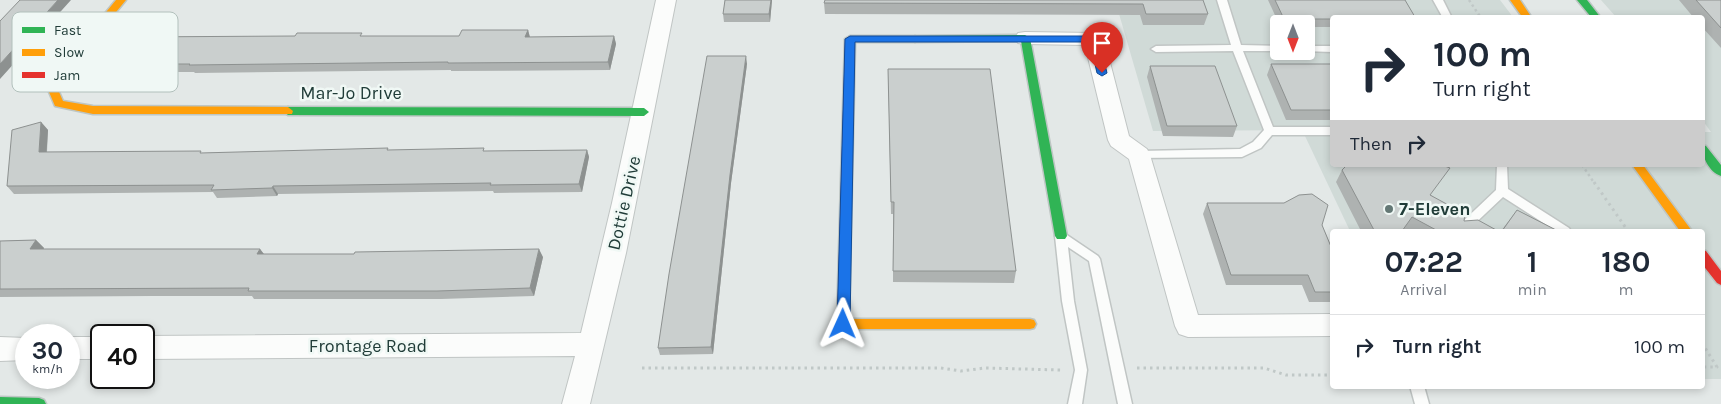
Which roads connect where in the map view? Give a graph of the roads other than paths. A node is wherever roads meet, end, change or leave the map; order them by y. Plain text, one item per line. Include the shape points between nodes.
1 (122, 0) edge
2 (666, 0) edge
3 (1222, 0) edge
4 (1438, 0) edge
5 (1514, 0) edge
6 (1582, 0) edge
7 (112, 12) edge
8 (1446, 15) edge
9 (1526, 15) edge
10 (1594, 15) edge
11 (1025, 38) junction
12 (1238, 48) junction
13 (1270, 48) edge
14 (1315, 49) edge
15 (1330, 49) edge
16 (1156, 50) dead end
17 (54, 92) edge
18 (644, 112) junction
19 (1270, 131) junction
20 (1330, 131) edge
21 (1705, 153) edge
22 (1139, 155) junction
23 (1502, 167) edge
24 (1638, 167) edge
25 (1721, 172) edge
26 (1502, 191) junction
27 (1468, 229) edge
28 (1562, 229) edge
29 (1685, 229) edge
30 (1061, 236) junction
31 (1705, 258) edge
32 (1721, 280) edge
33 (1030, 324) dead end
34 (1330, 325) edge
35 (592, 344) junction
36 (155, 348) edge
37 (0, 349) edge
38 (15, 349) edge
39 (1418, 389) edge
40 (0, 403) edge
41 (39, 404) edge
42 (576, 404) edge
43 (1075, 404) edge
44 (1125, 404) edge
45 (1422, 404) edge

1 - 7 street, Mar-Jo Drive
2 - 18 street, Dottie Drive
3 - 12 lane
4 - 8 lane
5 - 9 street
6 - 10 street
11 - 22 street via 1094,39 1119,140
11 - 30 street
11 - 33 street via 850,39 843,324
12 - 13 lane
12 - 16 lane
12 - 19 lane
14 - 15 lane
17 - 18 street, Mar-Jo Drive via 59,104 93,110
18 - 35 street, Dottie Drive
19 - 20 lane
19 - 22 lane via 1257,145 1242,153
21 - 25 street
22 - 34 street via 1188,326
23 - 26 lane
24 - 29 street
26 - 27 lane
26 - 28 lane
30 - 43 lane via 1068,301 1081,370
30 - 44 lane via 1094,259
31 - 32 street
35 - 36 street, Frontage Road
35 - 42 street, Dottie Drive
37 - 38 street
39 - 45 lane
40 - 41 street

